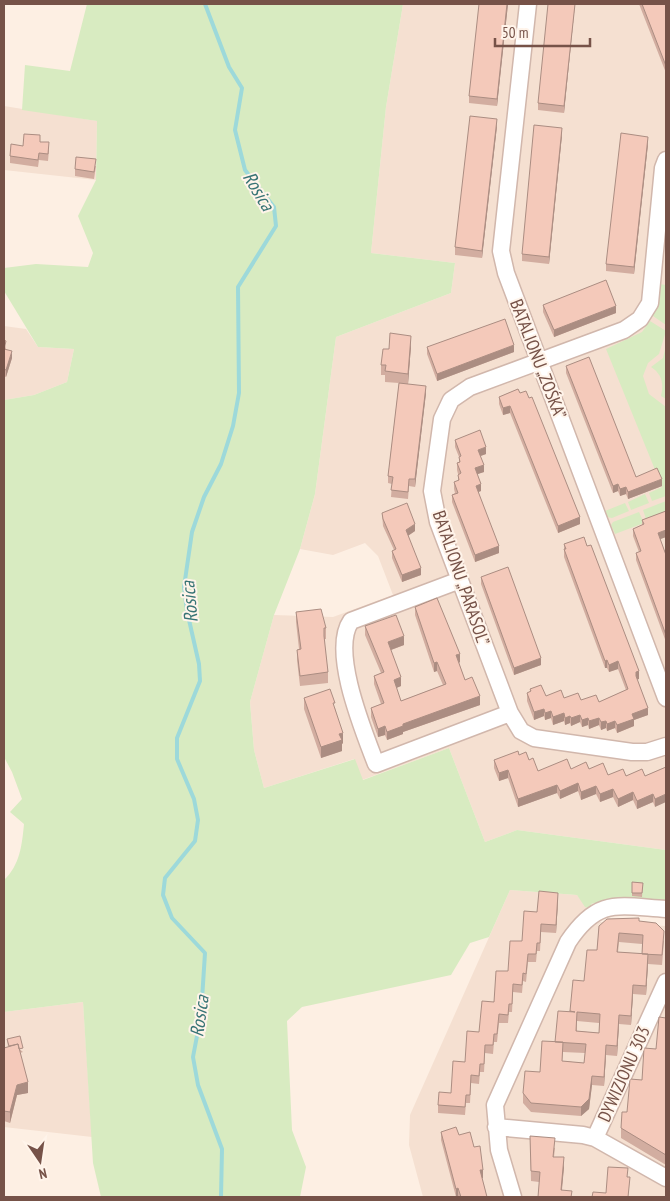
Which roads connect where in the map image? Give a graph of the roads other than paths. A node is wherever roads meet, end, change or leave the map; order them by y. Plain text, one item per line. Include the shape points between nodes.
1 (528, 4) edge
2 (666, 160) edge
3 (540, 361) junction
4 (460, 580) junction
5 (666, 698) edge
6 (510, 713) junction
7 (666, 746) edge
8 (666, 909) edge
9 (666, 982) edge
10 (496, 1127) junction
11 (595, 1138) junction
12 (666, 1178) edge
13 (513, 1197) edge

1 - 3 street, BATALIONU „ZOŚKA” via 501,251 506,273
2 - 3 street, BATALIONU „PARASOL” via 650,304 640,319 624,330
3 - 4 street, BATALIONU „PARASOL” via 470,388 451,400 442,419 432,491 438,522
3 - 5 street, BATALIONU „ZOŚKA”
4 - 6 street, BATALIONU „PARASOL”
4 - 6 street via 351,621 344,638 354,707 376,764
6 - 7 street, BATALIONU „PARASOL” via 521,731 538,739 640,752
8 - 10 street via 609,908 592,914 581,923 568,942 501,1090 495,1105
9 - 11 street, DYWIZJONU 303
10 - 11 street
10 - 13 street via 499,1150
11 - 12 street

